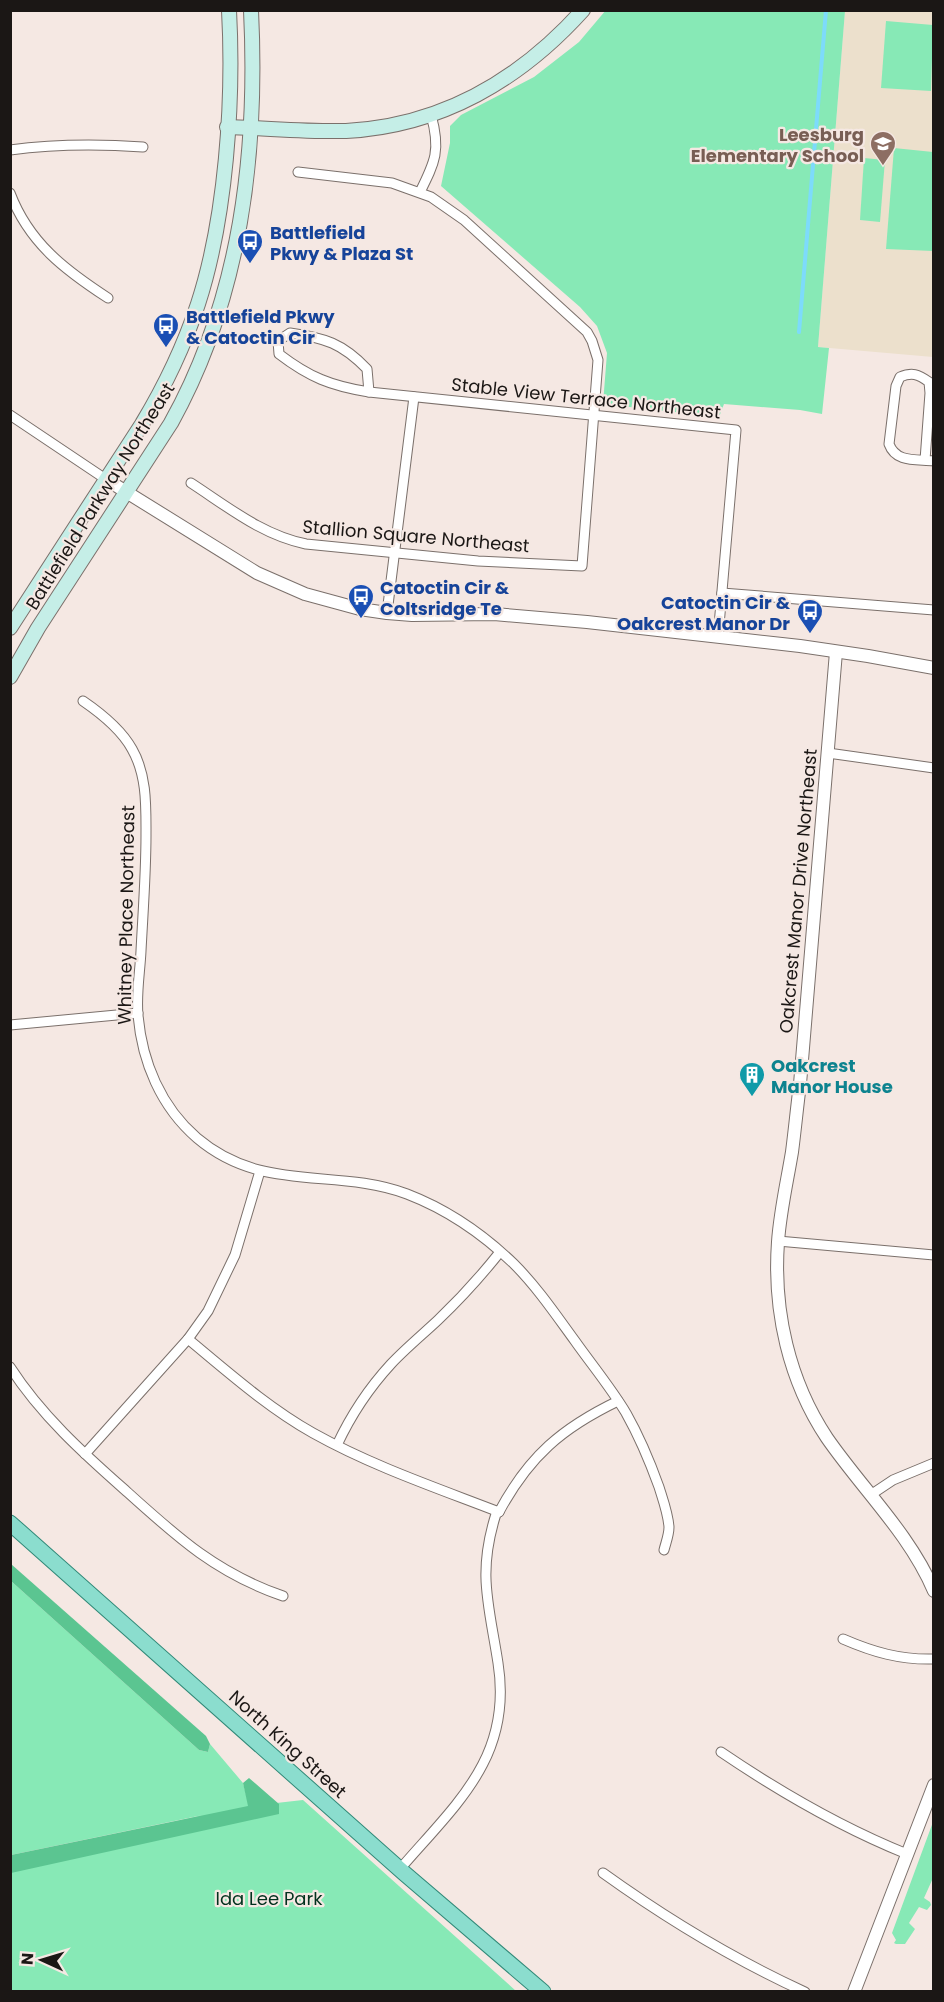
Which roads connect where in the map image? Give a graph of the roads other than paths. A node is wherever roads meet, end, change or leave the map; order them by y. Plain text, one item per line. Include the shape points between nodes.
1 (229, 10) edge
2 (251, 10) edge
3 (583, 10) edge
4 (431, 115) junction
5 (227, 127) junction
6 (250, 128) junction
7 (142, 147) dead end
8 (10, 150) edge
9 (298, 172) dead end
10 (420, 192) junction
11 (10, 193) edge
12 (108, 298) dead end
13 (369, 392) junction
14 (414, 397) junction
15 (10, 415) edge
16 (594, 415) junction
17 (929, 460) edge
18 (106, 480) junction
19 (191, 483) dead end
20 (126, 492) junction
21 (395, 553) junction
22 (722, 593) junction
23 (933, 610) edge
24 (387, 614) junction
25 (10, 628) edge
26 (717, 637) junction
27 (836, 652) junction
28 (933, 668) edge
29 (10, 677) edge
30 (83, 701) dead end
31 (828, 753) junction
32 (933, 768) edge
33 (138, 1013) junction
34 (10, 1025) edge
35 (260, 1171) junction
36 (778, 1241) junction
37 (500, 1252) junction
38 (933, 1255) edge
39 (188, 1339) junction
40 (10, 1367) edge
41 (618, 1401) junction
42 (337, 1445) junction
43 (85, 1454) junction
44 (933, 1463) edge
45 (872, 1494) junction
46 (499, 1512) junction
47 (10, 1523) edge
48 (664, 1550) dead end
49 (933, 1592) edge
50 (283, 1596) dead end
51 (843, 1638) dead end
52 (933, 1659) edge
53 (721, 1752) dead end
54 (933, 1785) edge
55 (907, 1854) junction
56 (400, 1869) junction
57 (603, 1874) dead end
58 (543, 1992) edge
59 (805, 1992) edge
60 (854, 1992) edge

1 - 5 main road, Battlefield Parkway Northeast
2 - 6 main road, Battlefield Parkway Northeast
3 - 4 main road via 544,50 508,78
4 - 6 main road via 344,131
4 - 10 street via 436,159
5 - 6 main road
5 - 18 main road, Battlefield Parkway Northeast via 218,214 199,302 156,401
6 - 20 main road, Battlefield Parkway Northeast via 242,210 215,324 186,396
7 - 8 street via 68,144
9 - 10 street via 392,183
10 - 16 street via 464,219 587,333 598,360
11 - 12 street via 29,229 47,252
13 - 13 street, Stable View Terrace Northeast via 332,385 300,370 279,354 278,341 290,333 320,338 344,349 368,369
13 - 14 street, Stable View Terrace Northeast
14 - 16 street, Stable View Terrace Northeast
14 - 21 street
15 - 18 street
16 - 21 street, Stallion Square Northeast via 582,566
16 - 22 street, Stable View Terrace Northeast via 736,430
17 - 17 street via 899,458 889,444 896,386 900,377 910,373 929,382
18 - 20 street
18 - 25 main road, Battlefield Parkway Northeast
19 - 21 street, Stallion Square Northeast via 258,527 286,540
20 - 24 street via 280,584 329,601
20 - 29 main road, Battlefield Parkway Northeast
21 - 24 street
22 - 23 street
22 - 26 street, Stable View Terrace Northeast
24 - 26 street via 494,614
26 - 27 street
27 - 28 street
27 - 31 street, Oakcrest Manor Drive Northeast
30 - 33 street, Whitney Place Northeast via 100,712 128,742 144,786 146,846
31 - 32 street
31 - 36 street, Oakcrest Manor Drive Northeast via 800,1084
33 - 34 street
33 - 35 street, Whitney Place Northeast via 148,1066 179,1120 214,1151
35 - 37 street, Whitney Place Northeast via 342,1180 409,1195 474,1230
35 - 39 street via 224,1282
36 - 38 street
36 - 45 street, Oakcrest Manor Drive Northeast via 781,1321 801,1391 836,1450
37 - 41 street, Whitney Place Northeast via 533,1286
37 - 42 street via 375,1382
39 - 42 street via 272,1406
39 - 43 street
40 - 43 street via 48,1417
41 - 46 street via 572,1426 542,1450 518,1479
41 - 48 street, Whitney Place Northeast via 653,1472 665,1507 669,1525
42 - 46 street
43 - 50 street via 193,1550 243,1581
44 - 45 street
45 - 49 street, Oakcrest Manor Drive Northeast via 914,1552
46 - 56 street via 489,1534 485,1570 500,1681 495,1736 470,1788
47 - 56 main road, North King Street
51 - 52 street via 887,1656
53 - 55 street via 802,1804
54 - 55 street
55 - 60 street
56 - 58 main road, North King Street
57 - 59 street via 709,1943

